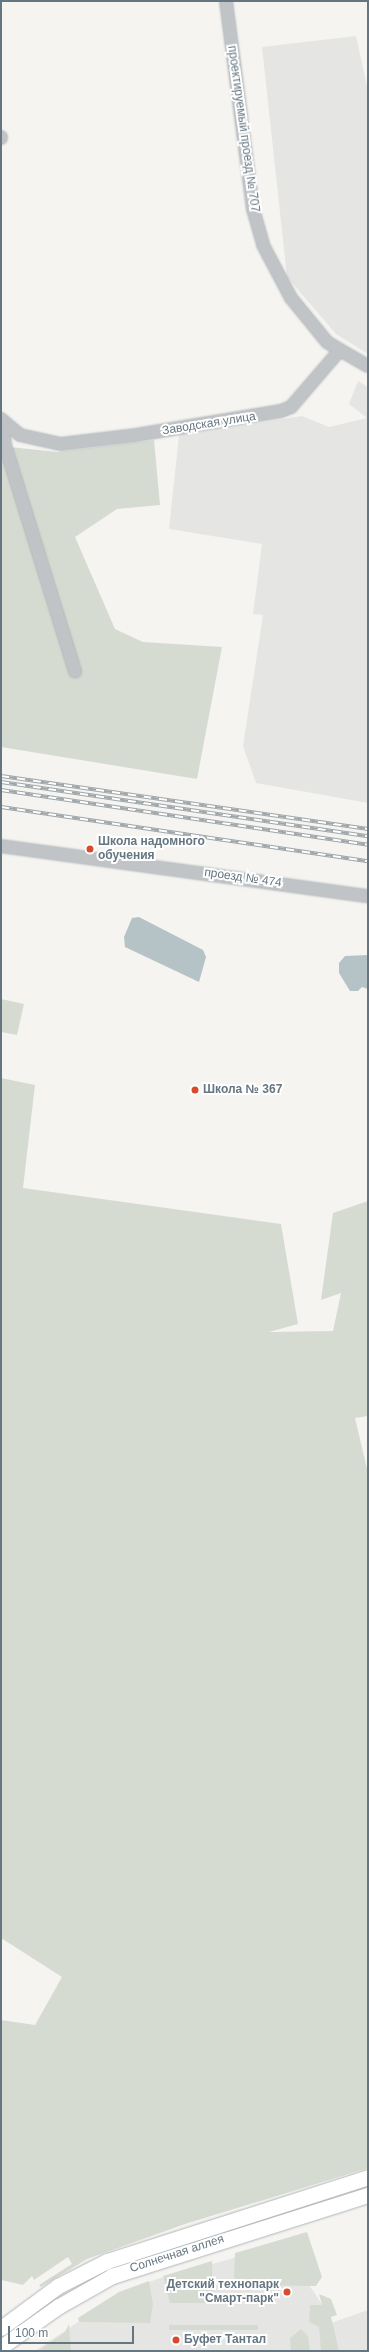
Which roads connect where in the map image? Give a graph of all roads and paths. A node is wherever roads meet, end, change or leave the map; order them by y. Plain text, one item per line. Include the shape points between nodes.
1 (226, 1) edge
2 (340, 350) junction
3 (368, 366) edge
4 (1, 421) edge
5 (75, 671) dead end
6 (1, 846) edge
7 (368, 896) edge
8 (368, 2176) edge
9 (368, 2195) edge
10 (286, 2202) junction
11 (243, 2233) junction
12 (1, 2328) edge
13 (1, 2347) edge

1 - 2 street, проектируемый проезд № 707 via 253,210 264,245 291,298 327,342
2 - 3 street
2 - 4 street, Заводская улица via 291,407 264,416 61,444 20,435
4 - 5 street via 5,445
6 - 7 street, проезд № 474
8 - 10 main road, Солнечная аллея
9 - 11 main road, Солнечная аллея
10 - 11 main road via 290,2204 288,2209 248,2222
10 - 12 main road, Солнечная аллея via 101,2263 58,2286
11 - 13 main road, Солнечная аллея via 106,2279

